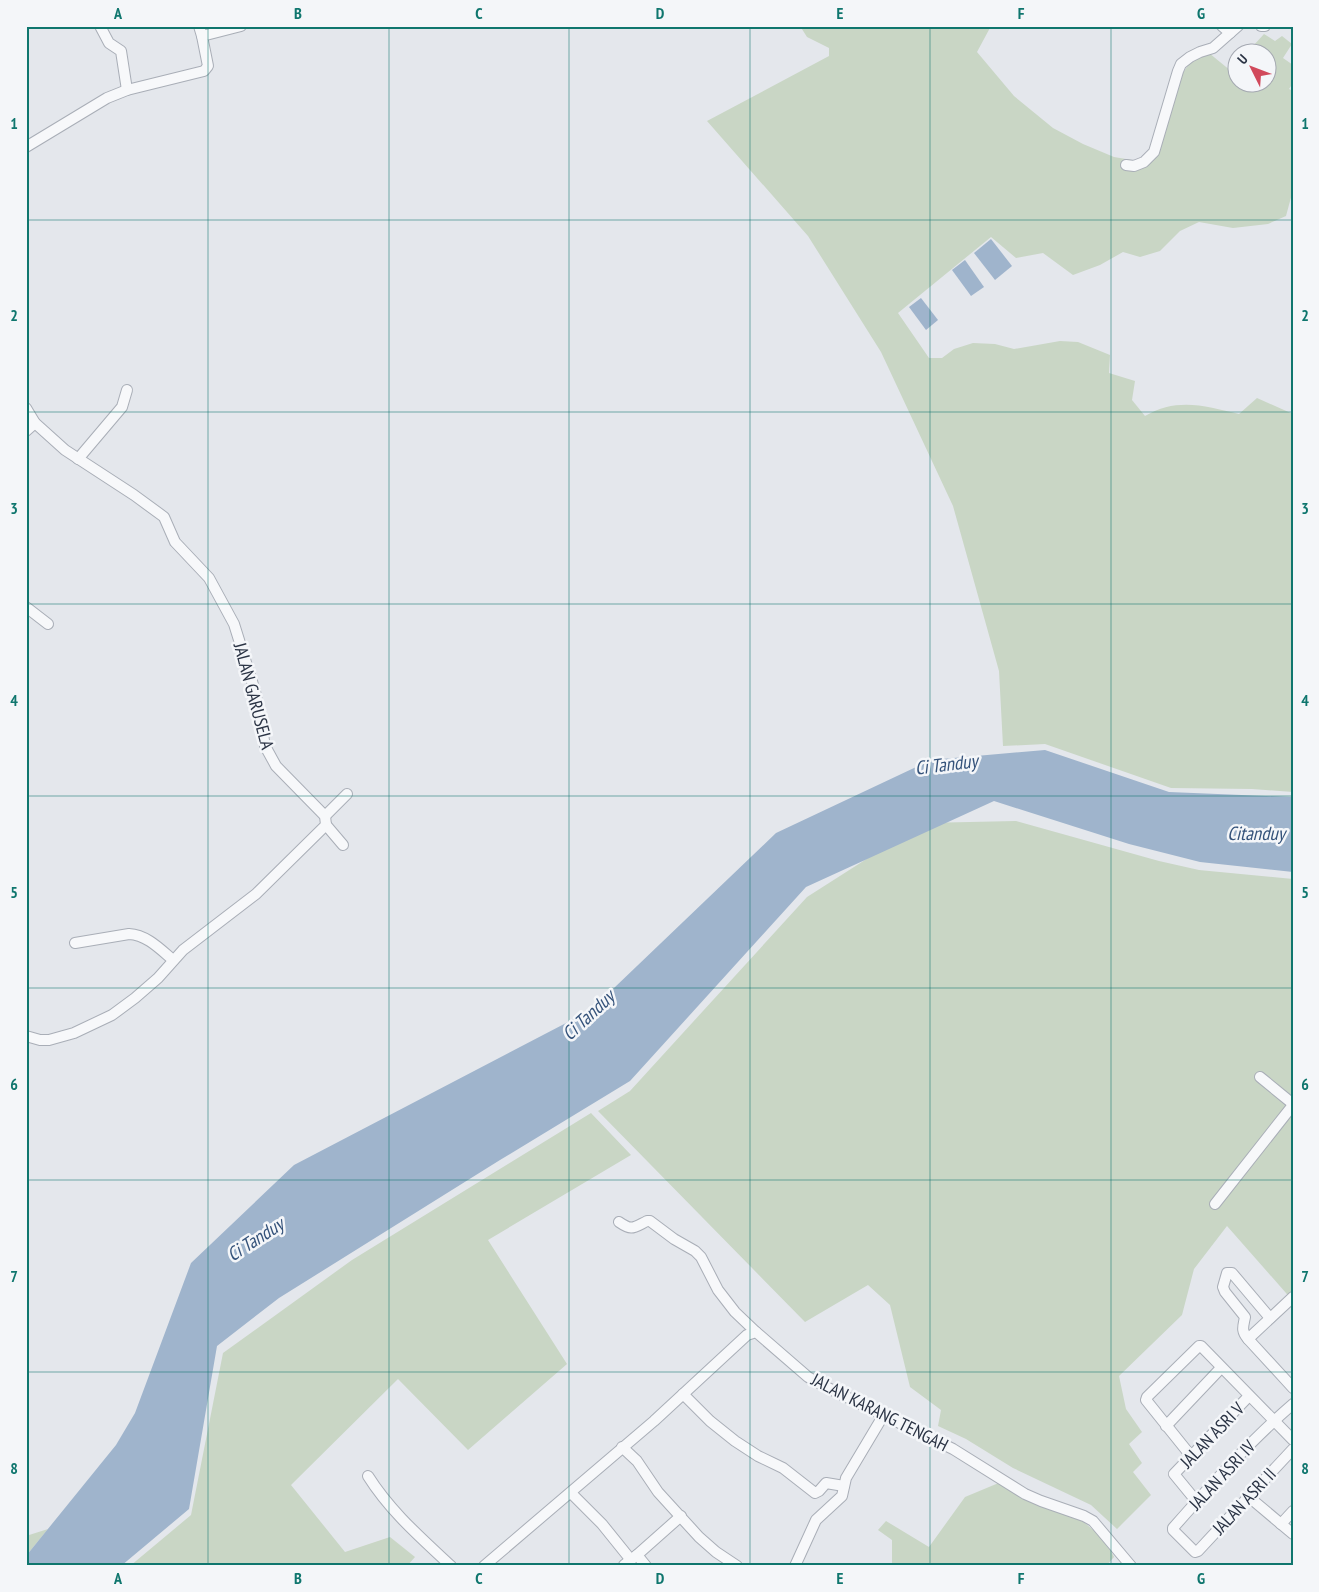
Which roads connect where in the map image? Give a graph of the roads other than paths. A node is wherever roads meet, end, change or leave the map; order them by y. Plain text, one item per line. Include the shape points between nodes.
1 (100, 26) edge
2 (241, 26) edge
3 (1238, 26) edge
4 (1261, 26) edge
5 (1264, 26) edge
6 (1226, 30) edge
7 (201, 31) edge
8 (127, 90) junction
9 (26, 147) edge
10 (1126, 165) dead end
11 (127, 390) dead end
12 (26, 408) edge
13 (35, 423) junction
14 (26, 431) edge
15 (78, 459) junction
16 (26, 607) edge
17 (48, 624) dead end
18 (347, 794) dead end
19 (326, 821) junction
20 (343, 845) dead end
21 (75, 943) dead end
22 (173, 960) junction
23 (26, 1036) edge
24 (1260, 1076) dead end
25 (1293, 1105) edge
26 (1215, 1204) dead end
27 (618, 1222) dead end
28 (1293, 1296) edge
29 (1259, 1307) junction
30 (1245, 1317) junction
31 (1270, 1318) junction
32 (756, 1332) junction
33 (1248, 1339) junction
34 (1221, 1368) junction
35 (1293, 1388) edge
36 (683, 1394) junction
37 (1249, 1396) junction
38 (1293, 1404) edge
39 (884, 1416) junction
40 (1274, 1421) junction
41 (1166, 1426) junction
42 (1293, 1440) edge
43 (622, 1447) junction
44 (1293, 1449) edge
45 (1191, 1456) junction
46 (368, 1476) dead end
47 (844, 1486) junction
48 (571, 1493) junction
49 (1248, 1497) junction
50 (1197, 1502) junction
51 (1293, 1511) edge
52 (681, 1516) junction
53 (1281, 1524) junction
54 (1173, 1530) joint
55 (1293, 1534) edge
56 (631, 1560) edge
57 (450, 1566) edge
58 (484, 1566) edge
59 (646, 1566) edge
60 (737, 1566) edge
61 (795, 1566) edge
62 (1131, 1566) edge

1 - 8 street via 108,42 121,50
2 - 7 street
3 - 6 street
4 - 5 street
6 - 10 street via 1213,48 1181,64 1154,152 1144,162
7 - 8 street via 208,66 204,71
8 - 9 street via 100,101
11 - 15 street via 116,417
12 - 13 street, JALAN GARUSELA
13 - 14 street
13 - 15 street, JALAN GARUSELA
15 - 19 street, JALAN GARUSELA via 164,518 175,542 209,578 234,624 255,690 263,737 271,758
16 - 17 street
18 - 19 street
19 - 20 street, JALAN GARUSELA
19 - 22 street via 256,894
21 - 22 street via 136,934
22 - 23 street via 136,998 112,1015 74,1033 49,1040
24 - 25 street
25 - 26 street
27 - 32 street, JALAN KARANG TENGAH via 632,1228 650,1221 695,1251 718,1290
28 - 31 street
29 - 30 street
29 - 30 street via 1232,1273 1227,1273 1225,1292
29 - 31 street
30 - 33 street via 1242,1330
31 - 33 street
32 - 36 street via 747,1335
32 - 39 street, JALAN KARANG TENGAH via 808,1377
33 - 35 street
34 - 37 street
34 - 41 street
34 - 41 street via 1199,1346 1147,1397
36 - 43 street
36 - 47 street via 735,1441 788,1472 815,1493 826,1483
37 - 40 street
37 - 45 street, JALAN ASRI V
38 - 40 street, JALAN ASRI IV
39 - 47 street
39 - 62 street, JALAN KARANG TENGAH via 959,1452 1025,1494 1089,1518
40 - 42 street
40 - 50 street, JALAN ASRI IV
41 - 45 street
43 - 48 street
43 - 52 street
44 - 49 street, JALAN ASRI II
45 - 50 street, JALAN ASRI V via 1174,1474
46 - 57 street via 380,1496
47 - 61 street via 839,1500 816,1520
48 - 56 street
48 - 58 street
49 - 53 street
49 - 54 street, JALAN ASRI II via 1198,1551 1195,1552
50 - 54 street, JALAN ASRI IV
51 - 53 street
52 - 56 street
52 - 60 street via 709,1546
53 - 55 street
56 - 59 street

